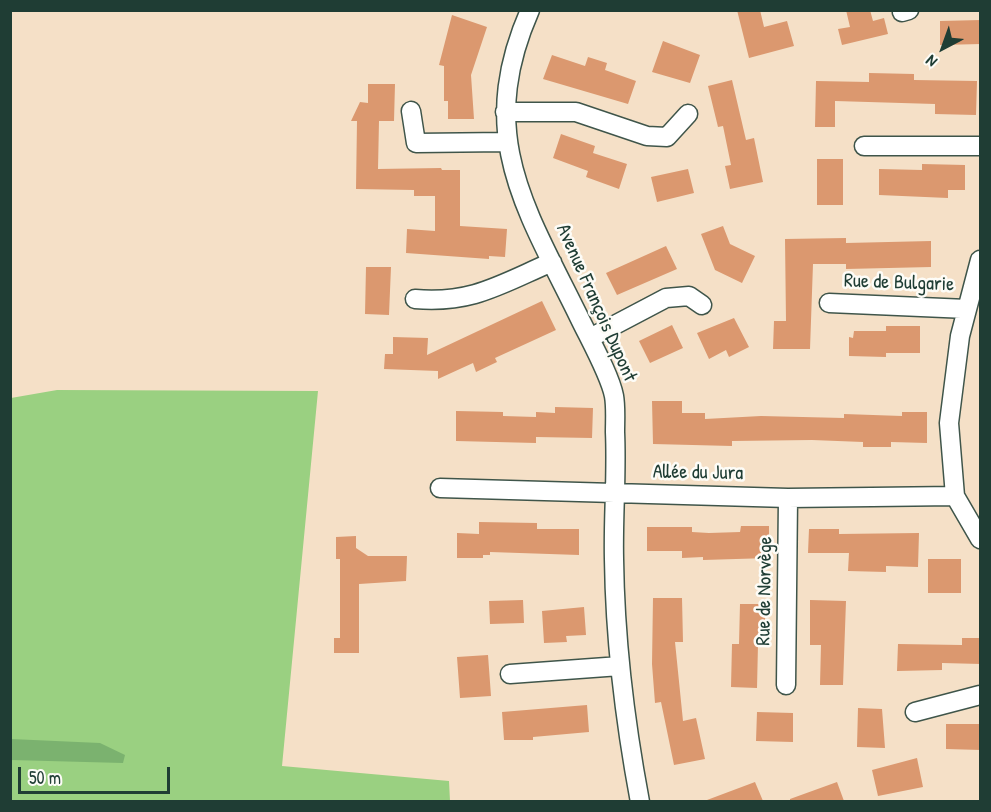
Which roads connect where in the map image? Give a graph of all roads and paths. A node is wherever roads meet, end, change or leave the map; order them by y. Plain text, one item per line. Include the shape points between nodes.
1 (530, 10) edge
2 (411, 111) dead end
3 (505, 112) junction
4 (688, 114) dead end
5 (506, 142) junction
6 (864, 146) dead end
7 (981, 146) edge
8 (981, 260) edge
9 (552, 262) junction
10 (414, 299) dead end
11 (829, 303) dead end
12 (702, 305) dead end
13 (967, 309) junction
14 (590, 338) junction
15 (440, 488) dead end
16 (616, 493) junction
17 (955, 496) junction
18 (788, 498) junction
19 (981, 539) edge
20 (620, 666) junction
21 (510, 674) dead end
22 (786, 685) dead end
23 (981, 695) edge
24 (915, 712) dead end
25 (640, 801) edge

1 - 3 street, Avenue François Dupont via 507,87
2 - 5 street via 416,143
3 - 4 street via 576,112 647,136 667,137
3 - 5 street, Avenue François Dupont
5 - 9 street, Avenue François Dupont via 522,196
6 - 7 street
8 - 13 street
9 - 10 street via 471,297
9 - 14 street, Avenue François Dupont
11 - 13 street, Rue de Bulgarie
12 - 14 street via 689,296 666,298
13 - 17 street via 949,423
14 - 16 street, Avenue François Dupont via 614,395
15 - 16 street, Allée du Jura
16 - 18 street, Allée du Jura
16 - 20 street, Avenue François Dupont via 614,557
17 - 18 street, Allée du Jura
17 - 19 street
18 - 22 street, Rue de Norvège
20 - 21 street
20 - 25 street, Avenue François Dupont
23 - 24 street

